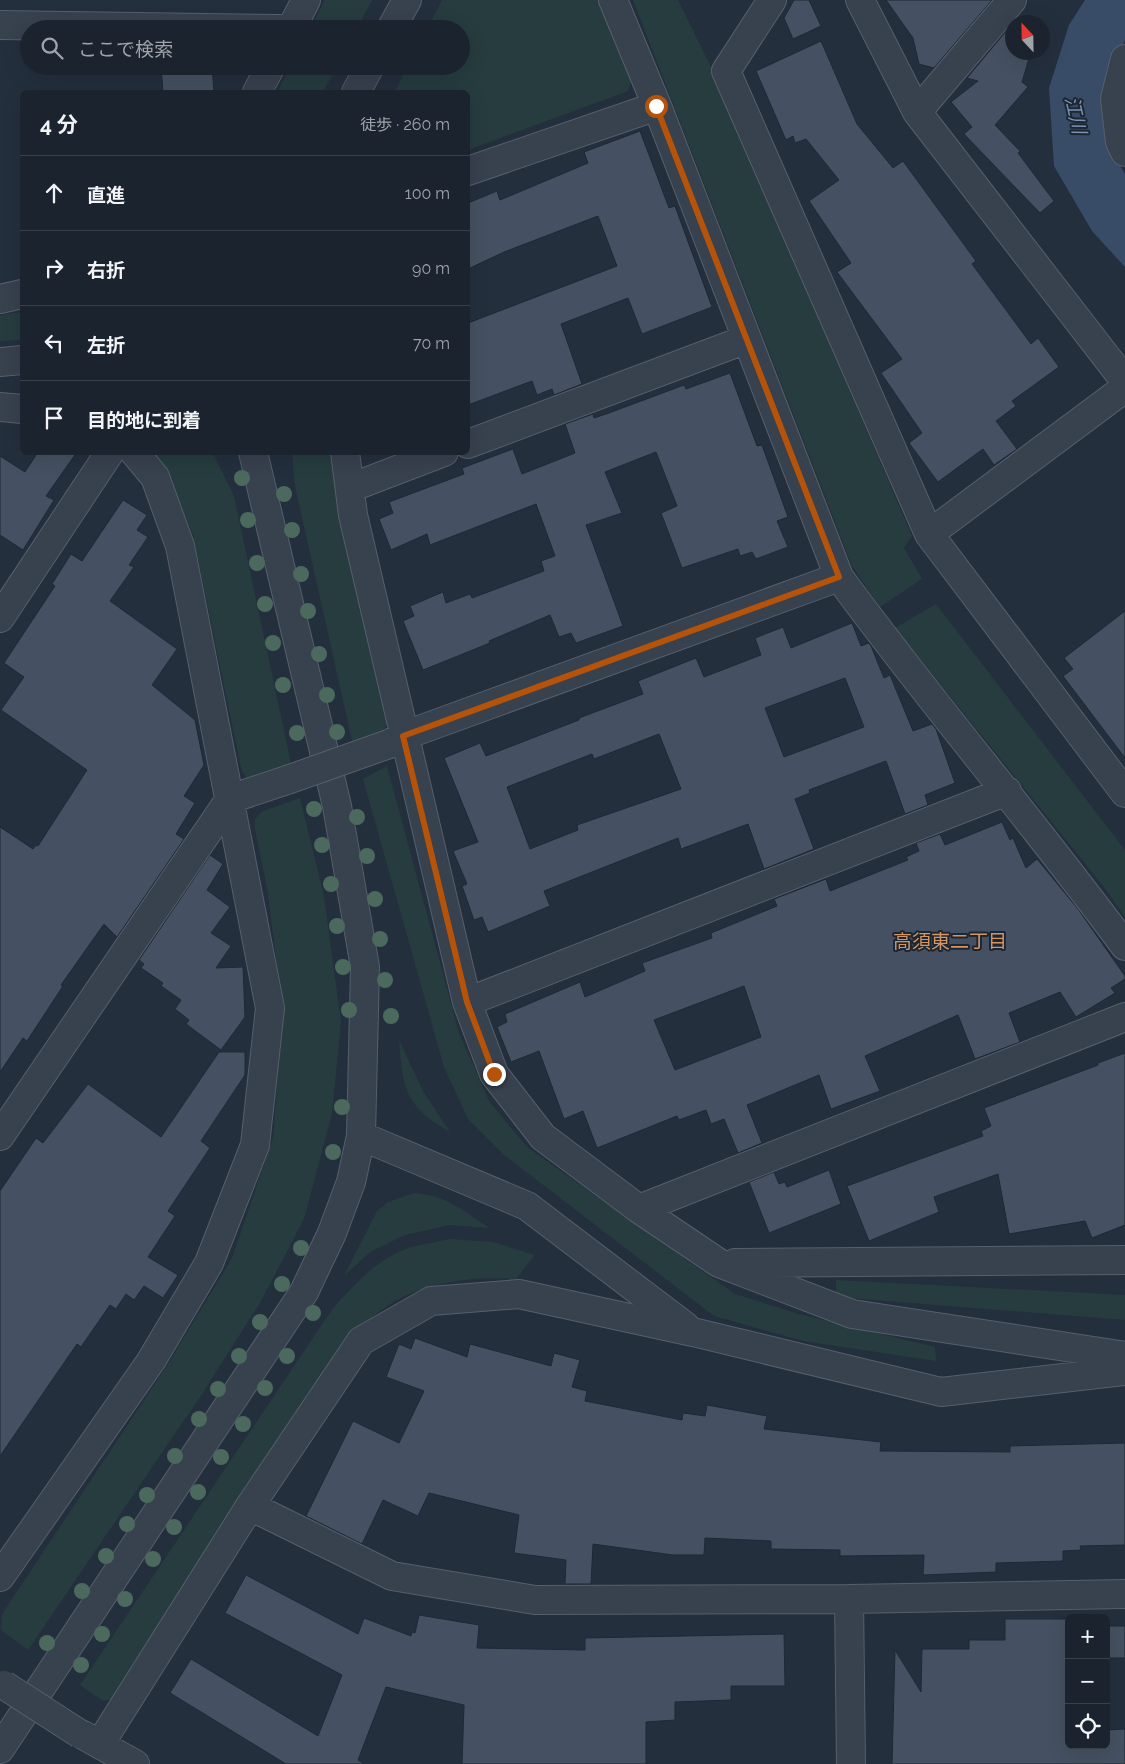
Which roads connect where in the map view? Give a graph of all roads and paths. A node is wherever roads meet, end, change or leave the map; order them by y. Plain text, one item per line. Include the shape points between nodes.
1 (306, 0) edge
2 (407, 0) edge
3 (612, 0) edge
4 (772, 0) edge
5 (860, 0) edge
6 (1012, 0) edge
7 (296, 20) edge
8 (396, 20) edge
9 (0, 25) edge
10 (20, 25) edge
11 (1125, 59) edge
12 (266, 75) edge
13 (365, 75) edge
14 (258, 90) edge
15 (357, 90) edge
16 (656, 106) junction
17 (917, 112) junction
18 (1125, 152) edge
19 (470, 170) edge
20 (20, 294) edge
21 (0, 299) edge
22 (747, 339) junction
23 (20, 360) edge
24 (0, 362) edge
25 (1125, 381) edge
26 (1125, 388) edge
27 (0, 407) edge
28 (20, 409) edge
29 (470, 443) edge
30 (108, 455) edge
31 (137, 455) edge
32 (254, 455) edge
33 (345, 455) edge
34 (436, 455) edge
35 (350, 488) junction
36 (929, 534) junction
37 (839, 577) junction
38 (0, 618) edge
39 (396, 740) junction
40 (1007, 791) junction
41 (1125, 793) edge
42 (230, 799) junction
43 (1125, 946) edge
44 (467, 1002) junction
45 (1125, 1017) edge
46 (0, 1136) edge
47 (361, 1136) junction
48 (639, 1209) junction
49 (1125, 1260) edge
50 (719, 1263) junction
51 (693, 1332) junction
52 (1125, 1356) edge
53 (1125, 1372) edge
54 (250, 1506) junction
55 (0, 1577) edge
56 (1125, 1594) edge
57 (849, 1599) junction
58 (2, 1683) edge
59 (90, 1739) junction
60 (0, 1749) edge
61 (136, 1764) edge
62 (851, 1764) edge

1 - 7 street
2 - 8 street
3 - 16 street
4 - 36 street via 726,71
5 - 17 street
6 - 17 street
9 - 10 street
11 - 18 street via 1115,99 1120,142
12 - 14 street
13 - 15 street
16 - 19 street
16 - 22 street
17 - 25 street
20 - 21 street
22 - 29 street
22 - 37 street
23 - 24 street
26 - 36 street
27 - 28 street
30 - 38 street
31 - 42 street via 155,477 180,546
32 - 47 street via 337,806 365,967
33 - 35 street
34 - 35 street
35 - 39 street
36 - 41 street
37 - 39 street
37 - 40 street
39 - 42 street, bridge
39 - 44 street
40 - 43 street
40 - 44 street
42 - 46 street
42 - 55 street via 270,1008 255,1145 209,1263 150,1361
44 - 48 street via 494,1074 543,1137
45 - 48 street
47 - 51 street via 526,1206
47 - 60 street via 351,1182 339,1216 304,1292 56,1660
48 - 50 street
49 - 50 street
50 - 52 street via 852,1314
51 - 53 street via 941,1392
51 - 54 street via 518,1294 432,1301 361,1341
54 - 57 street via 392,1576 535,1600
54 - 59 street
56 - 57 street
57 - 62 street
58 - 59 street, bridge
59 - 61 street

